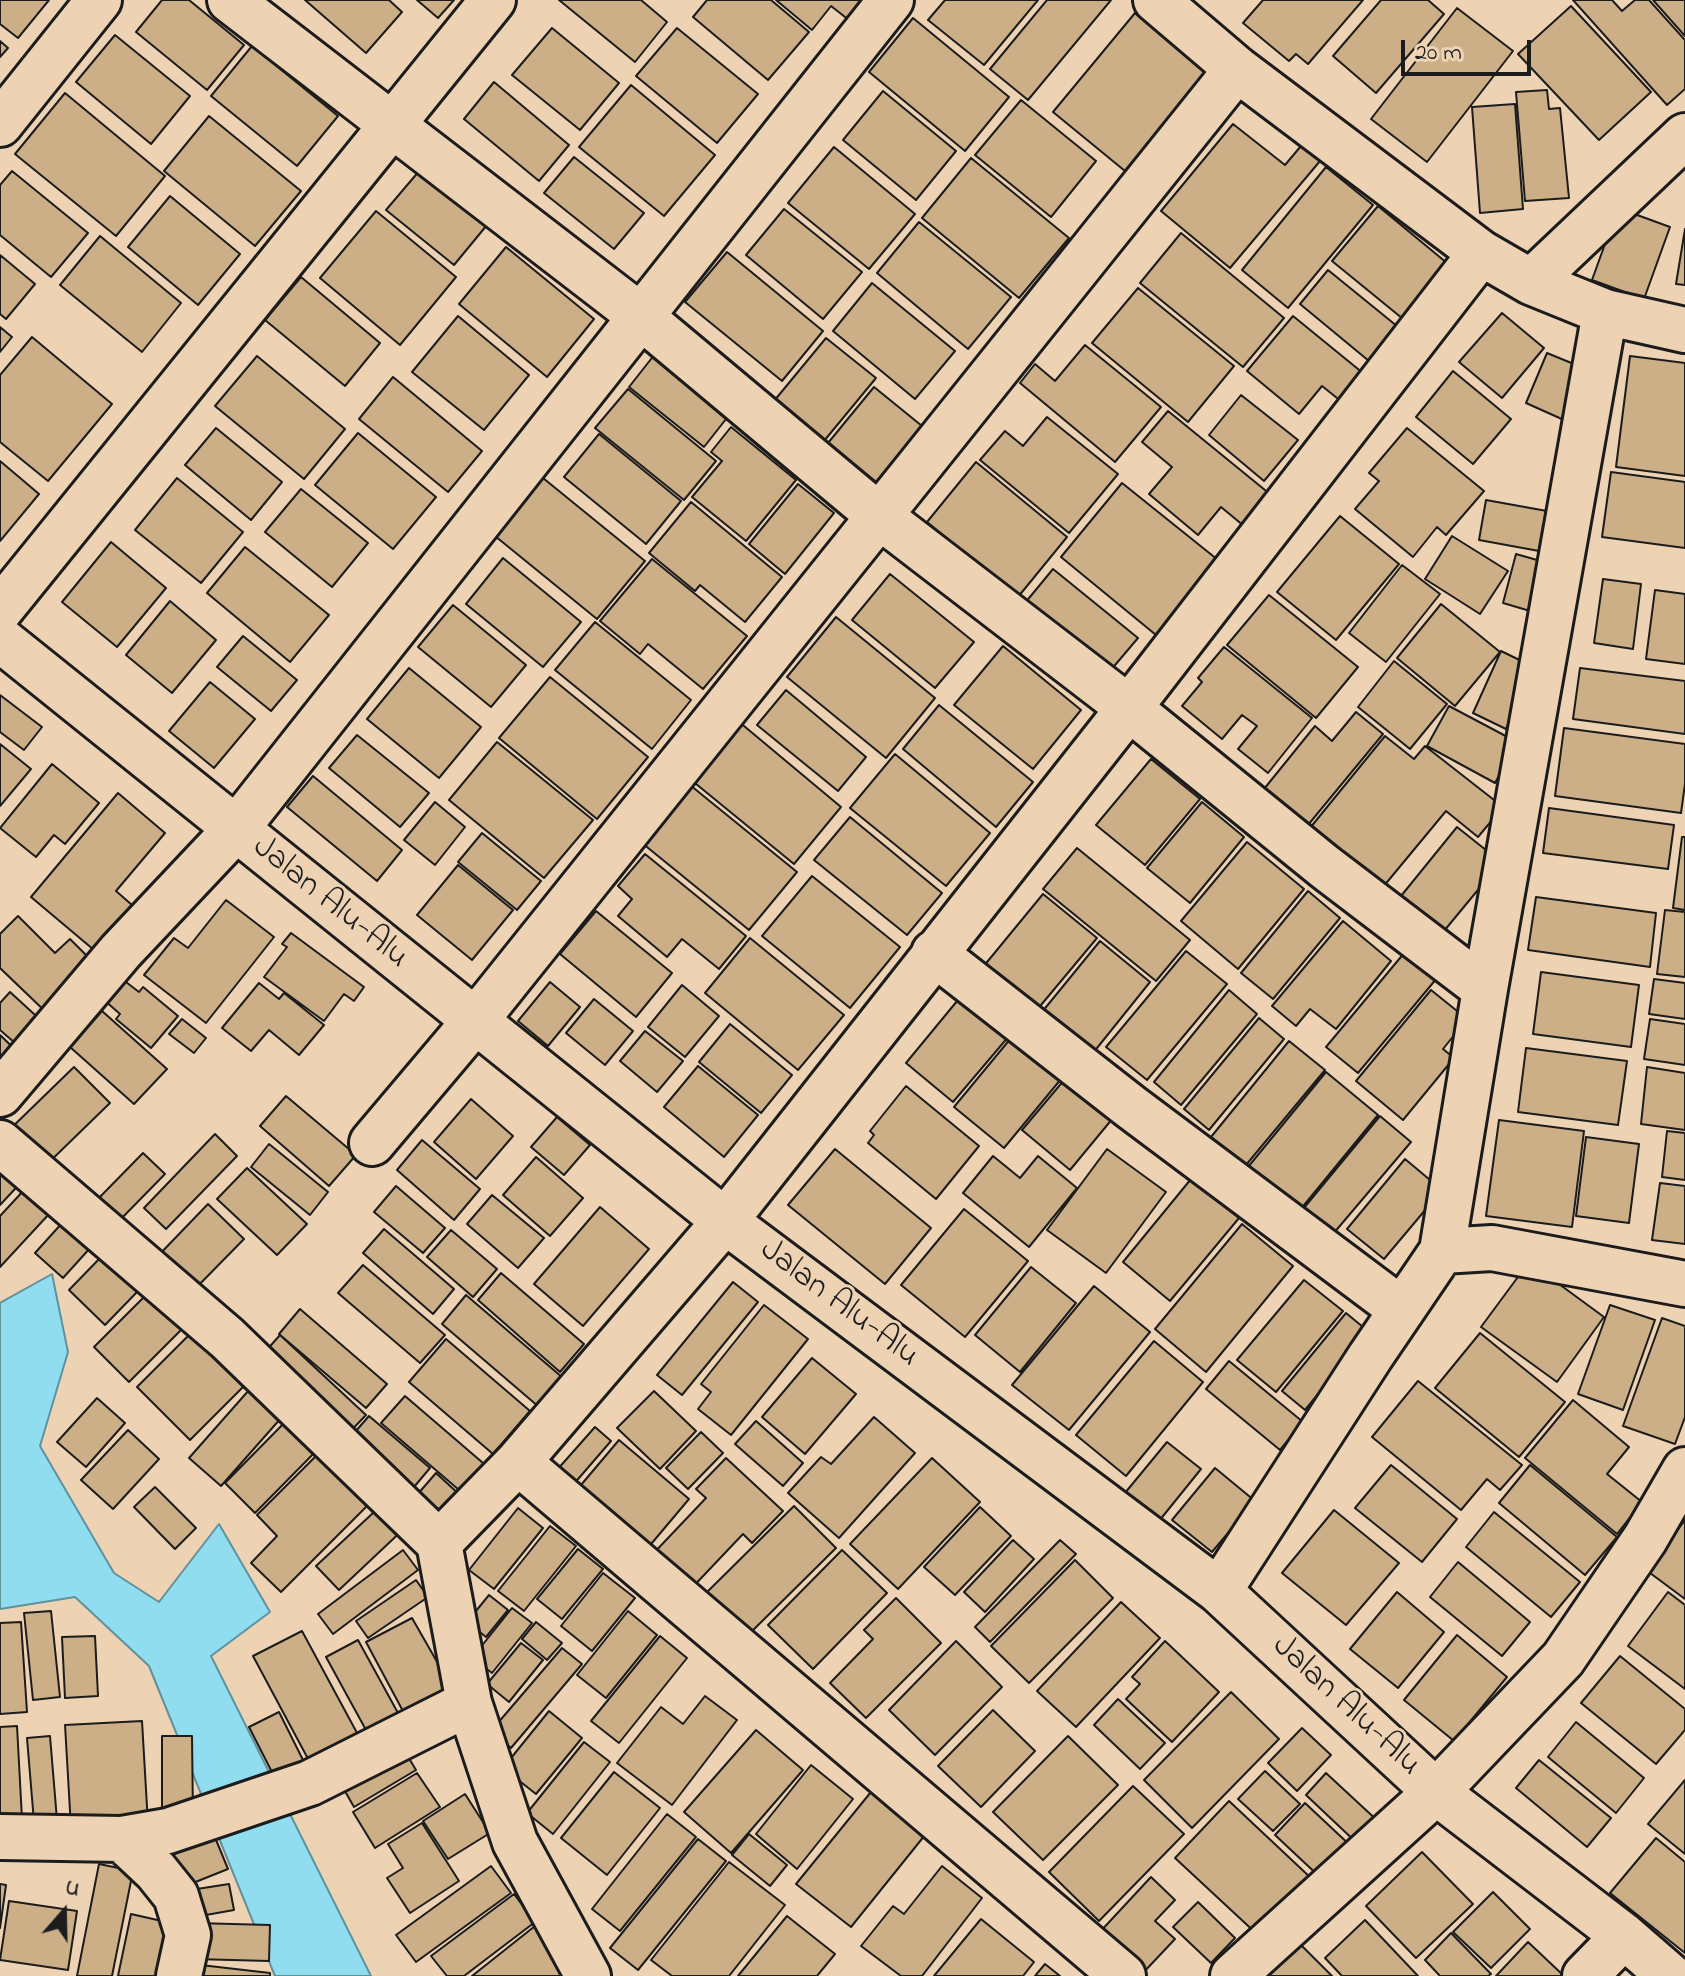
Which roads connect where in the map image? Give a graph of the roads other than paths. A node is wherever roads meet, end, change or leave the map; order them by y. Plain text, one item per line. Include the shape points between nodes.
1 (99, 0) edge
2 (230, 0) edge
3 (493, 0) edge
4 (891, 0) edge
5 (1156, 0) edge
6 (1237, 69) junction
7 (0, 124) edge
8 (390, 125) junction
9 (1685, 136) edge
10 (1481, 253) junction
11 (1531, 282) junction
12 (1605, 312) junction
13 (639, 315) junction
14 (1685, 330) edge
15 (878, 515) junction
16 (0, 610) edge
17 (0, 639) edge
18 (1129, 708) junction
19 (236, 829) junction
20 (934, 953) junction
21 (1485, 989) junction
22 (475, 1021) junction
23 (0, 1094) edge
24 (0, 1143) edge
25 (372, 1143) dead end
26 (725, 1221) junction
27 (1442, 1251) junction
28 (1685, 1284) edge
29 (1402, 1310) junction
30 (518, 1462) junction
31 (1685, 1470) edge
32 (439, 1543) junction
33 (1219, 1591) junction
34 (469, 1703) junction
35 (1436, 1792) junction
36 (0, 1837) edge
37 (122, 1839) junction
38 (1624, 1936) junction
39 (179, 1976) edge
40 (588, 1976) edge
41 (1123, 1976) edge
42 (1233, 1976) edge
43 (1585, 1976) edge
44 (1670, 1976) edge

1 - 7 street
2 - 8 street
3 - 8 street
4 - 13 street
5 - 6 street
6 - 10 street
6 - 15 street
8 - 13 street
8 - 16 street
9 - 11 street
10 - 11 street
10 - 18 street
11 - 12 street
12 - 14 street
12 - 21 street
13 - 15 street
13 - 19 street
15 - 18 street
15 - 22 street
17 - 19 street, Jalan Alu-Alu
18 - 20 street
18 - 21 street
19 - 22 street, Jalan Alu-Alu
19 - 23 street via 121,951
20 - 26 street
20 - 29 street
21 - 27 street
22 - 25 street
22 - 26 street, Jalan Alu-Alu
24 - 32 street via 227,1338
26 - 30 street
26 - 33 street, Jalan Alu-Alu
27 - 28 street via 1492,1248
27 - 29 street
29 - 33 street
30 - 32 street
30 - 41 street
31 - 35 street via 1563,1659
32 - 34 street
33 - 35 street, Jalan Alu-Alu
34 - 37 street via 310,1783 168,1831
34 - 40 street via 515,1842
35 - 38 street, Jalan Alu-Alu
35 - 42 street
36 - 37 street
37 - 39 street via 176,1896 188,1935
38 - 43 street
38 - 44 street, Jalan Alu-Alu

